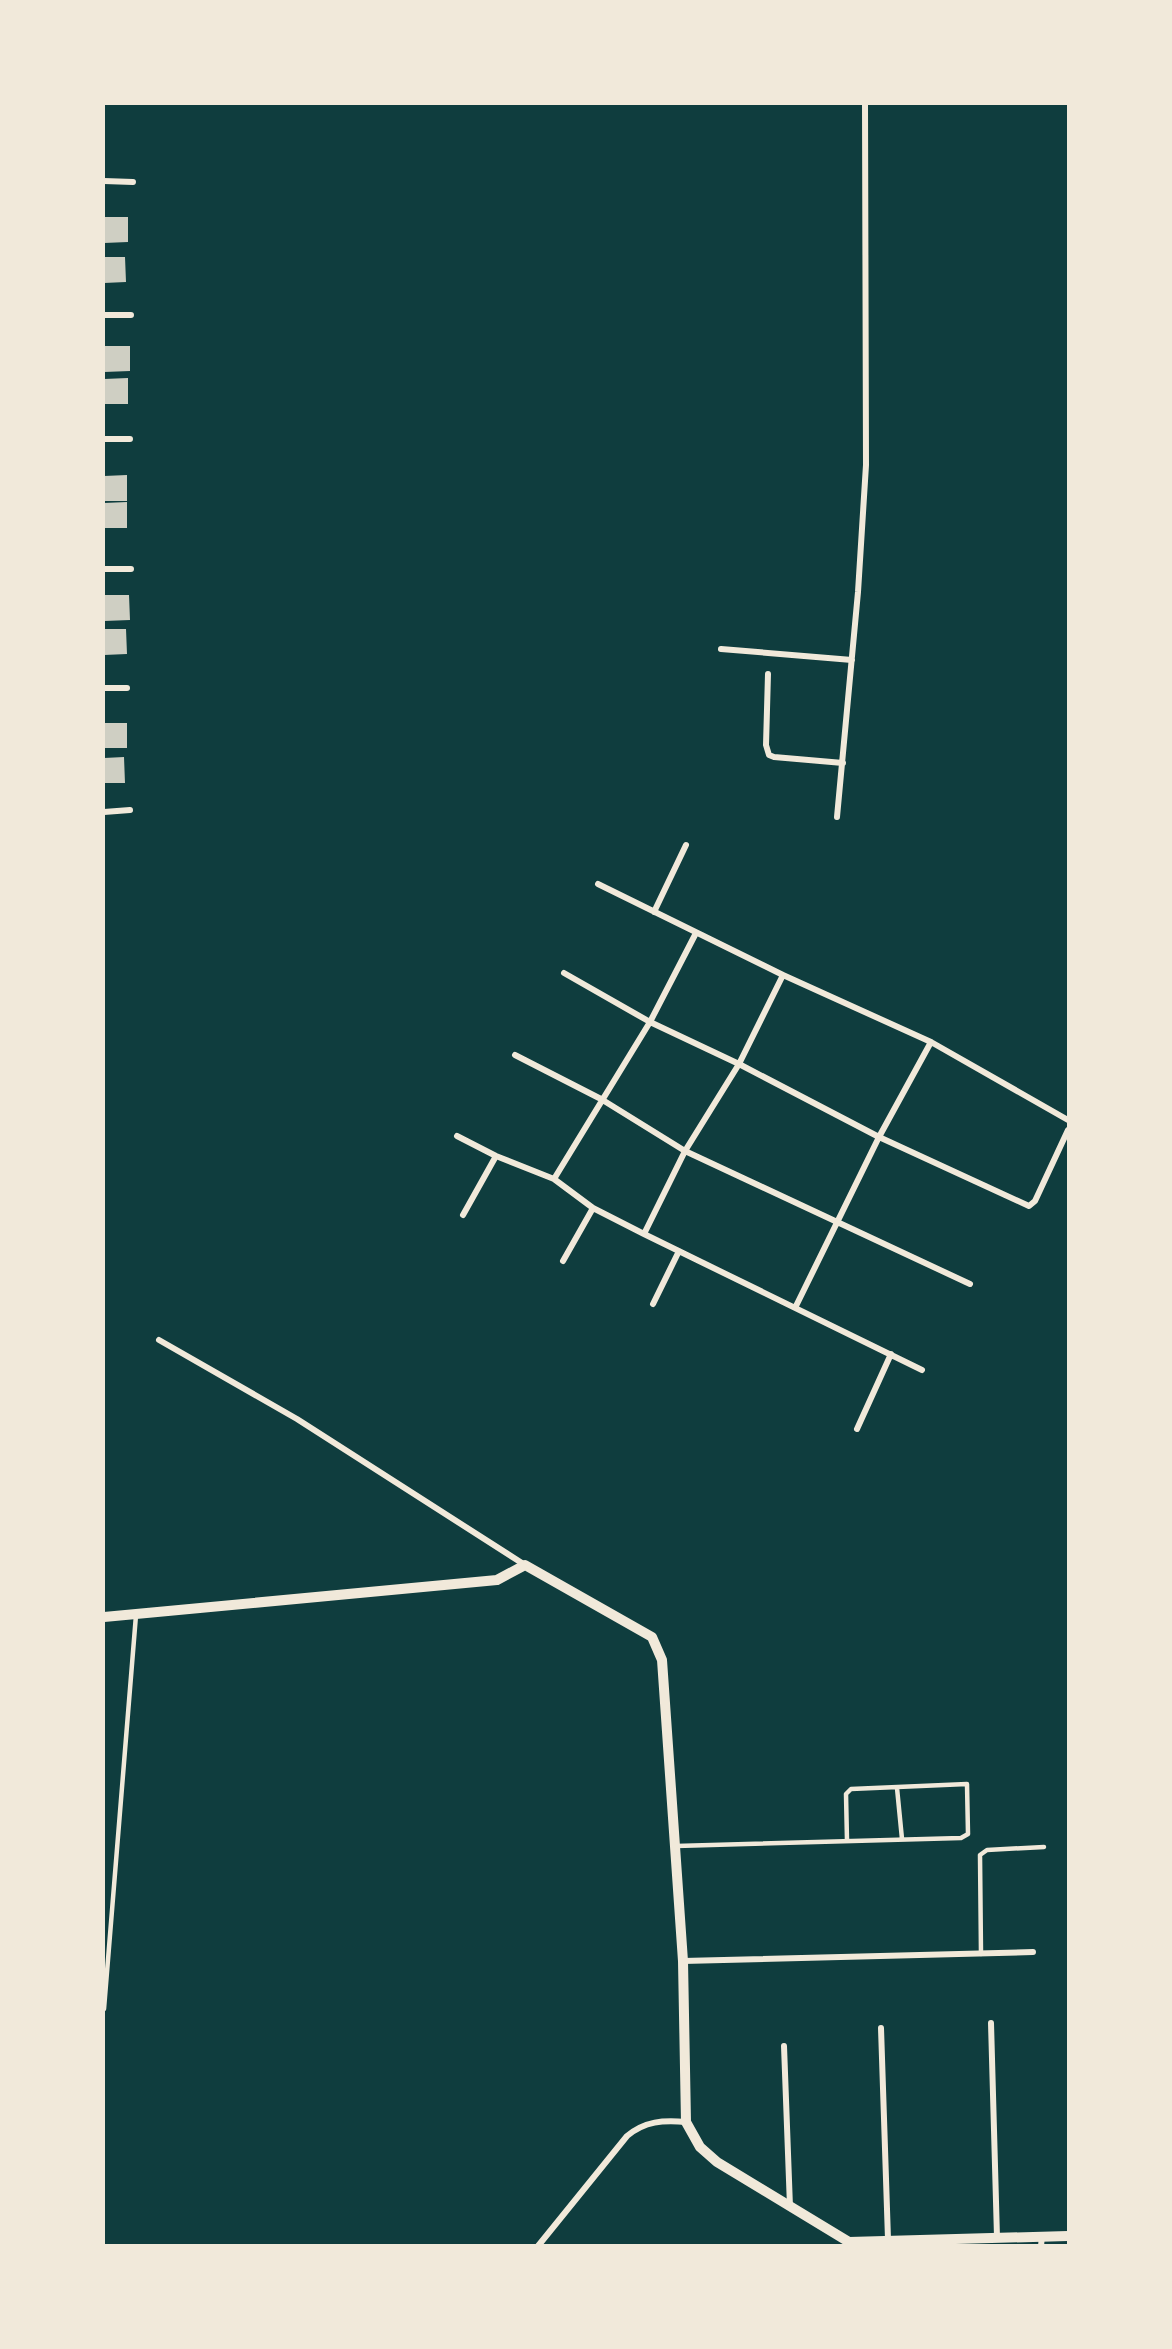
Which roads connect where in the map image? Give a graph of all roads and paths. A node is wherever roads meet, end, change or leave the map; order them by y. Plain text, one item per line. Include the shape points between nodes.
1 (865, 104) edge
2 (104, 181) edge
3 (133, 182) dead end
4 (104, 315) edge
5 (131, 315) dead end
6 (104, 439) edge
7 (130, 439) dead end
8 (104, 569) edge
9 (131, 569) dead end
10 (721, 649) dead end
11 (852, 660) junction
12 (768, 674) dead end
13 (127, 687) dead end
14 (104, 688) edge
15 (843, 763) junction
16 (130, 810) dead end
17 (104, 812) edge
18 (837, 817) dead end
19 (686, 845) dead end
20 (598, 884) dead end
21 (654, 912) junction
22 (696, 933) junction
23 (564, 973) dead end
24 (783, 975) junction
25 (650, 1022) junction
26 (931, 1042) junction
27 (515, 1055) dead end
28 (739, 1064) junction
29 (601, 1099) junction
30 (1068, 1120) edge
31 (1068, 1130) edge
32 (457, 1136) dead end
33 (879, 1137) junction
34 (685, 1152) junction
35 (496, 1156) junction
36 (554, 1179) junction
37 (593, 1208) junction
38 (463, 1215) dead end
39 (837, 1224) junction
40 (644, 1234) junction
41 (679, 1251) junction
42 (563, 1261) dead end
43 (970, 1284) dead end
44 (653, 1304) dead end
45 (796, 1306) junction
46 (159, 1340) dead end
47 (891, 1354) junction
48 (922, 1370) dead end
49 (857, 1429) dead end
50 (525, 1565) junction
51 (136, 1612) junction
52 (104, 1617) edge
53 (897, 1788) junction
54 (902, 1839) junction
55 (847, 1841) junction
56 (675, 1846) junction
57 (1044, 1847) dead end
58 (1033, 1952) dead end
59 (981, 1954) junction
60 (682, 1961) junction
61 (104, 2009) edge
62 (991, 2023) dead end
63 (881, 2028) dead end
64 (784, 2046) dead end
65 (686, 2122) junction
66 (790, 2208) junction
67 (1068, 2236) edge
68 (997, 2237) junction
69 (888, 2239) junction
70 (1041, 2241) edge
71 (538, 2246) edge

1 - 11 street via 866,465
2 - 3 street
4 - 5 street
6 - 7 street
8 - 9 street
10 - 11 street
11 - 15 street
12 - 15 street via 766,745 770,755
13 - 14 street
15 - 18 street
16 - 17 street
19 - 21 street
20 - 21 street
21 - 22 street
22 - 24 street
22 - 25 street
23 - 25 street
24 - 26 street
24 - 28 street
25 - 28 street
25 - 29 street
26 - 30 street
26 - 33 street
27 - 29 street
28 - 33 street
28 - 34 street
29 - 34 street
29 - 36 street
31 - 33 street via 1035,1202 1029,1206
32 - 35 street
33 - 39 street
34 - 39 street
34 - 40 street
35 - 36 street
35 - 38 street
36 - 37 street
37 - 40 street
37 - 42 street
39 - 43 street
39 - 45 street
40 - 41 street
41 - 44 street
41 - 45 street
45 - 47 street
46 - 50 street via 297,1419
47 - 48 street
47 - 49 street
50 - 51 street via 497,1580
50 - 56 street via 652,1637 662,1660
51 - 52 street
51 - 61 lane
53 - 54 lane
53 - 54 lane via 963,1783 968,1788 968,1834 961,1838
53 - 55 lane via 859,1788 846,1794
54 - 55 lane
55 - 56 lane
56 - 60 street
57 - 59 lane via 987,1850 980,1855
58 - 59 street
59 - 60 street
60 - 65 street
62 - 68 street
63 - 69 street
64 - 66 street
65 - 66 street via 700,2147 717,2162
65 - 71 street via 658,2120 632,2132
66 - 69 street via 849,2242
67 - 70 street
68 - 69 street
68 - 70 street

